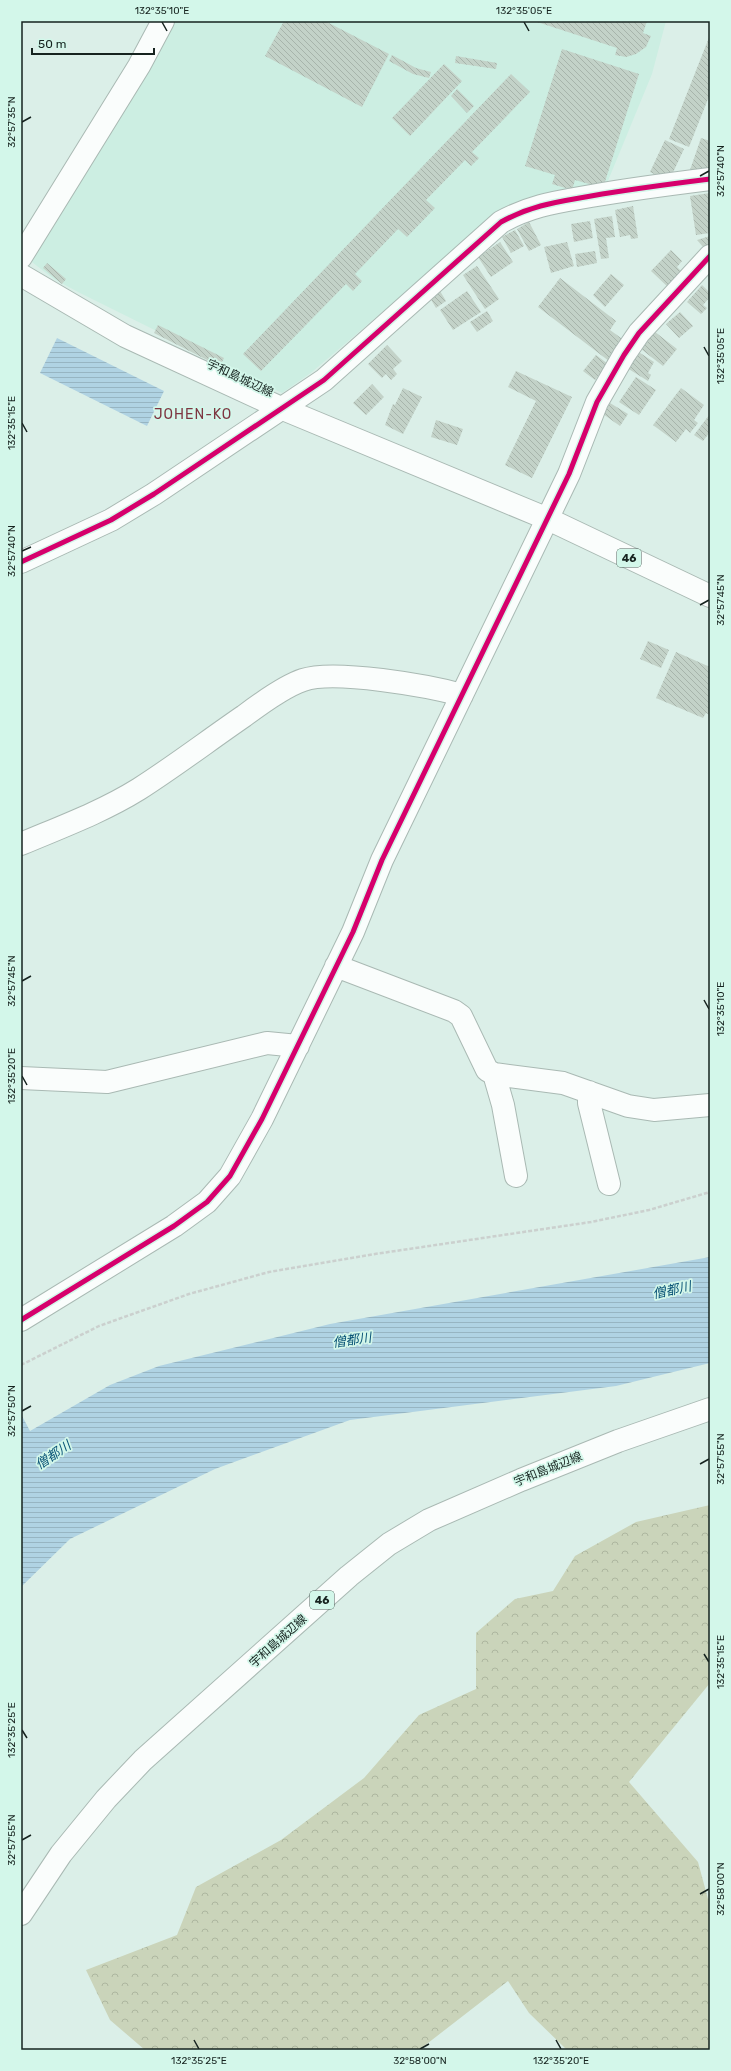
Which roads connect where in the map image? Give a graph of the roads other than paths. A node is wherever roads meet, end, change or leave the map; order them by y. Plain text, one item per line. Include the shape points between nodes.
1 (161, 22) edge
2 (710, 179) edge
3 (710, 256) edge
4 (21, 257) edge
5 (21, 275) edge
6 (283, 409) junction
7 (548, 520) junction
8 (21, 562) edge
9 (710, 596) edge
10 (462, 695) junction
11 (21, 844) edge
12 (336, 966) junction
13 (298, 1046) junction
14 (494, 1074) junction
15 (21, 1078) edge
16 (589, 1092) junction
17 (710, 1105) edge
18 (516, 1176) dead end
19 (609, 1184) dead end
20 (21, 1320) edge
21 (710, 1408) edge
22 (21, 1914) edge

1 - 4 street via 139,66
2 - 6 street via 630,189 521,211 501,222 324,380
3 - 7 street via 639,333 624,355 597,402
5 - 6 street, 宇和島城辺線 / 46 via 125,336
6 - 7 street, 宇和島城辺線 / 46
6 - 8 street via 111,520
7 - 9 street, 宇和島城辺線 / 46
7 - 10 street
10 - 11 street via 438,688 351,678 326,676 303,680 265,701 140,788 109,806
10 - 12 street via 382,860 353,932
12 - 13 street
12 - 14 street via 454,1011 461,1016 488,1070
13 - 15 street via 267,1043 107,1082
13 - 20 street via 230,1176 207,1202 174,1226
14 - 16 street via 562,1083
14 - 18 street via 503,1105
16 - 17 street via 628,1106 654,1110
16 - 19 street via 589,1103
21 - 22 street, 宇和島城辺線 / 46 via 520,1480 429,1520 389,1544 143,1760 106,1799 61,1854

